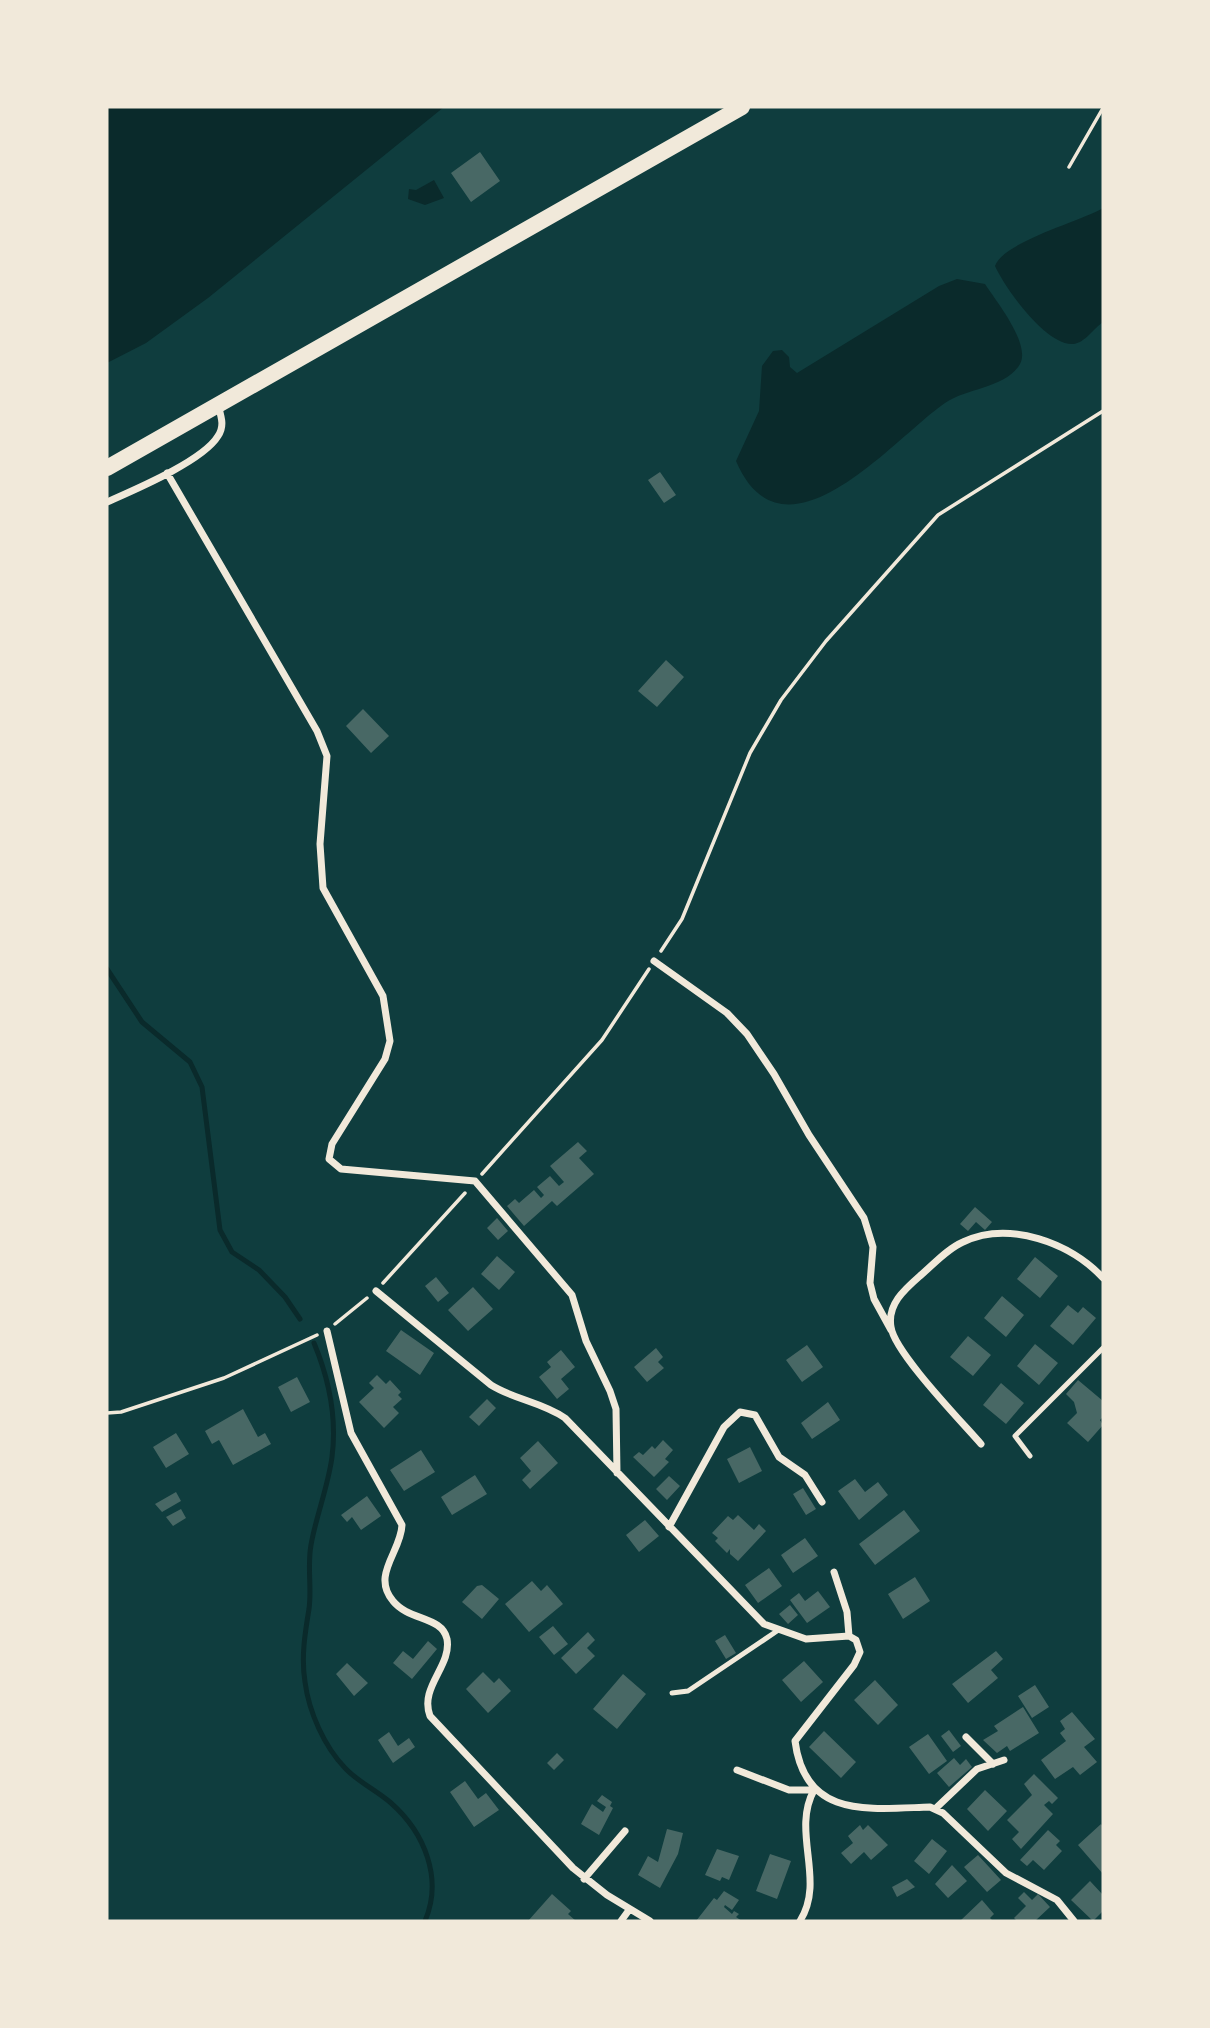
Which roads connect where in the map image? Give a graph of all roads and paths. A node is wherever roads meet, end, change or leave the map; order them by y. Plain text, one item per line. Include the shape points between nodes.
1 (743, 107) edge
2 (1103, 108) edge
3 (1069, 167) dead end
4 (218, 405) junction
5 (1103, 411) edge
6 (107, 468) edge
7 (166, 473) junction
8 (107, 502) edge
9 (654, 961) junction
10 (475, 1181) junction
11 (1103, 1278) edge
12 (376, 1291) junction
13 (891, 1330) junction
14 (327, 1331) junction
15 (1103, 1348) edge
16 (107, 1413) edge
17 (981, 1444) dead end
18 (1030, 1456) dead end
19 (617, 1473) junction
20 (822, 1502) dead end
21 (669, 1527) junction
22 (834, 1572) dead end
23 (777, 1631) junction
24 (849, 1636) junction
25 (672, 1693) dead end
26 (966, 1737) dead end
27 (1004, 1760) dead end
28 (993, 1763) junction
29 (737, 1770) dead end
30 (814, 1790) junction
31 (936, 1809) junction
32 (625, 1831) dead end
33 (584, 1878) junction
34 (629, 1910) junction
35 (621, 1921) edge
36 (650, 1921) edge
37 (800, 1921) edge
38 (1074, 1921) edge

1 - 4 main road
2 - 3 path
4 - 6 main road
4 - 7 street via 223,424 218,437 186,464
5 - 9 path via 939,515 826,641 781,700 750,753 682,919
7 - 8 street
7 - 10 street via 327,755 320,844 323,888 383,996 390,1041 385,1059 332,1144 329,1159 341,1169
9 - 10 path via 602,1040
9 - 13 street via 727,1013 774,1074 864,1218 873,1247 870,1283
10 - 12 path
10 - 19 street via 572,1295 586,1341 616,1409
11 - 13 street via 1086,1261 1045,1240 979,1237 949,1251 907,1287 894,1303
12 - 14 path
12 - 19 street via 491,1385 565,1418
13 - 17 street via 908,1358
14 - 16 path via 224,1378
14 - 33 street via 351,1433 402,1525 385,1569 389,1597 406,1614 434,1621 446,1634 446,1651 426,1699 430,1716
15 - 18 lane via 1015,1436
19 - 21 street
20 - 21 street via 805,1475 779,1457 755,1415 740,1412 724,1427
21 - 23 street via 753,1615
22 - 24 street via 847,1612
23 - 24 street via 806,1639
23 - 25 lane via 708,1680 688,1691
24 - 30 street via 858,1643 859,1657 795,1741 799,1762
26 - 28 street
27 - 28 street
28 - 31 street via 977,1769
29 - 30 street via 789,1790
30 - 31 street via 844,1804
30 - 37 street via 806,1832 811,1897
31 - 38 street via 1006,1873 1057,1900
32 - 33 street
33 - 34 street
34 - 35 street
34 - 36 street

